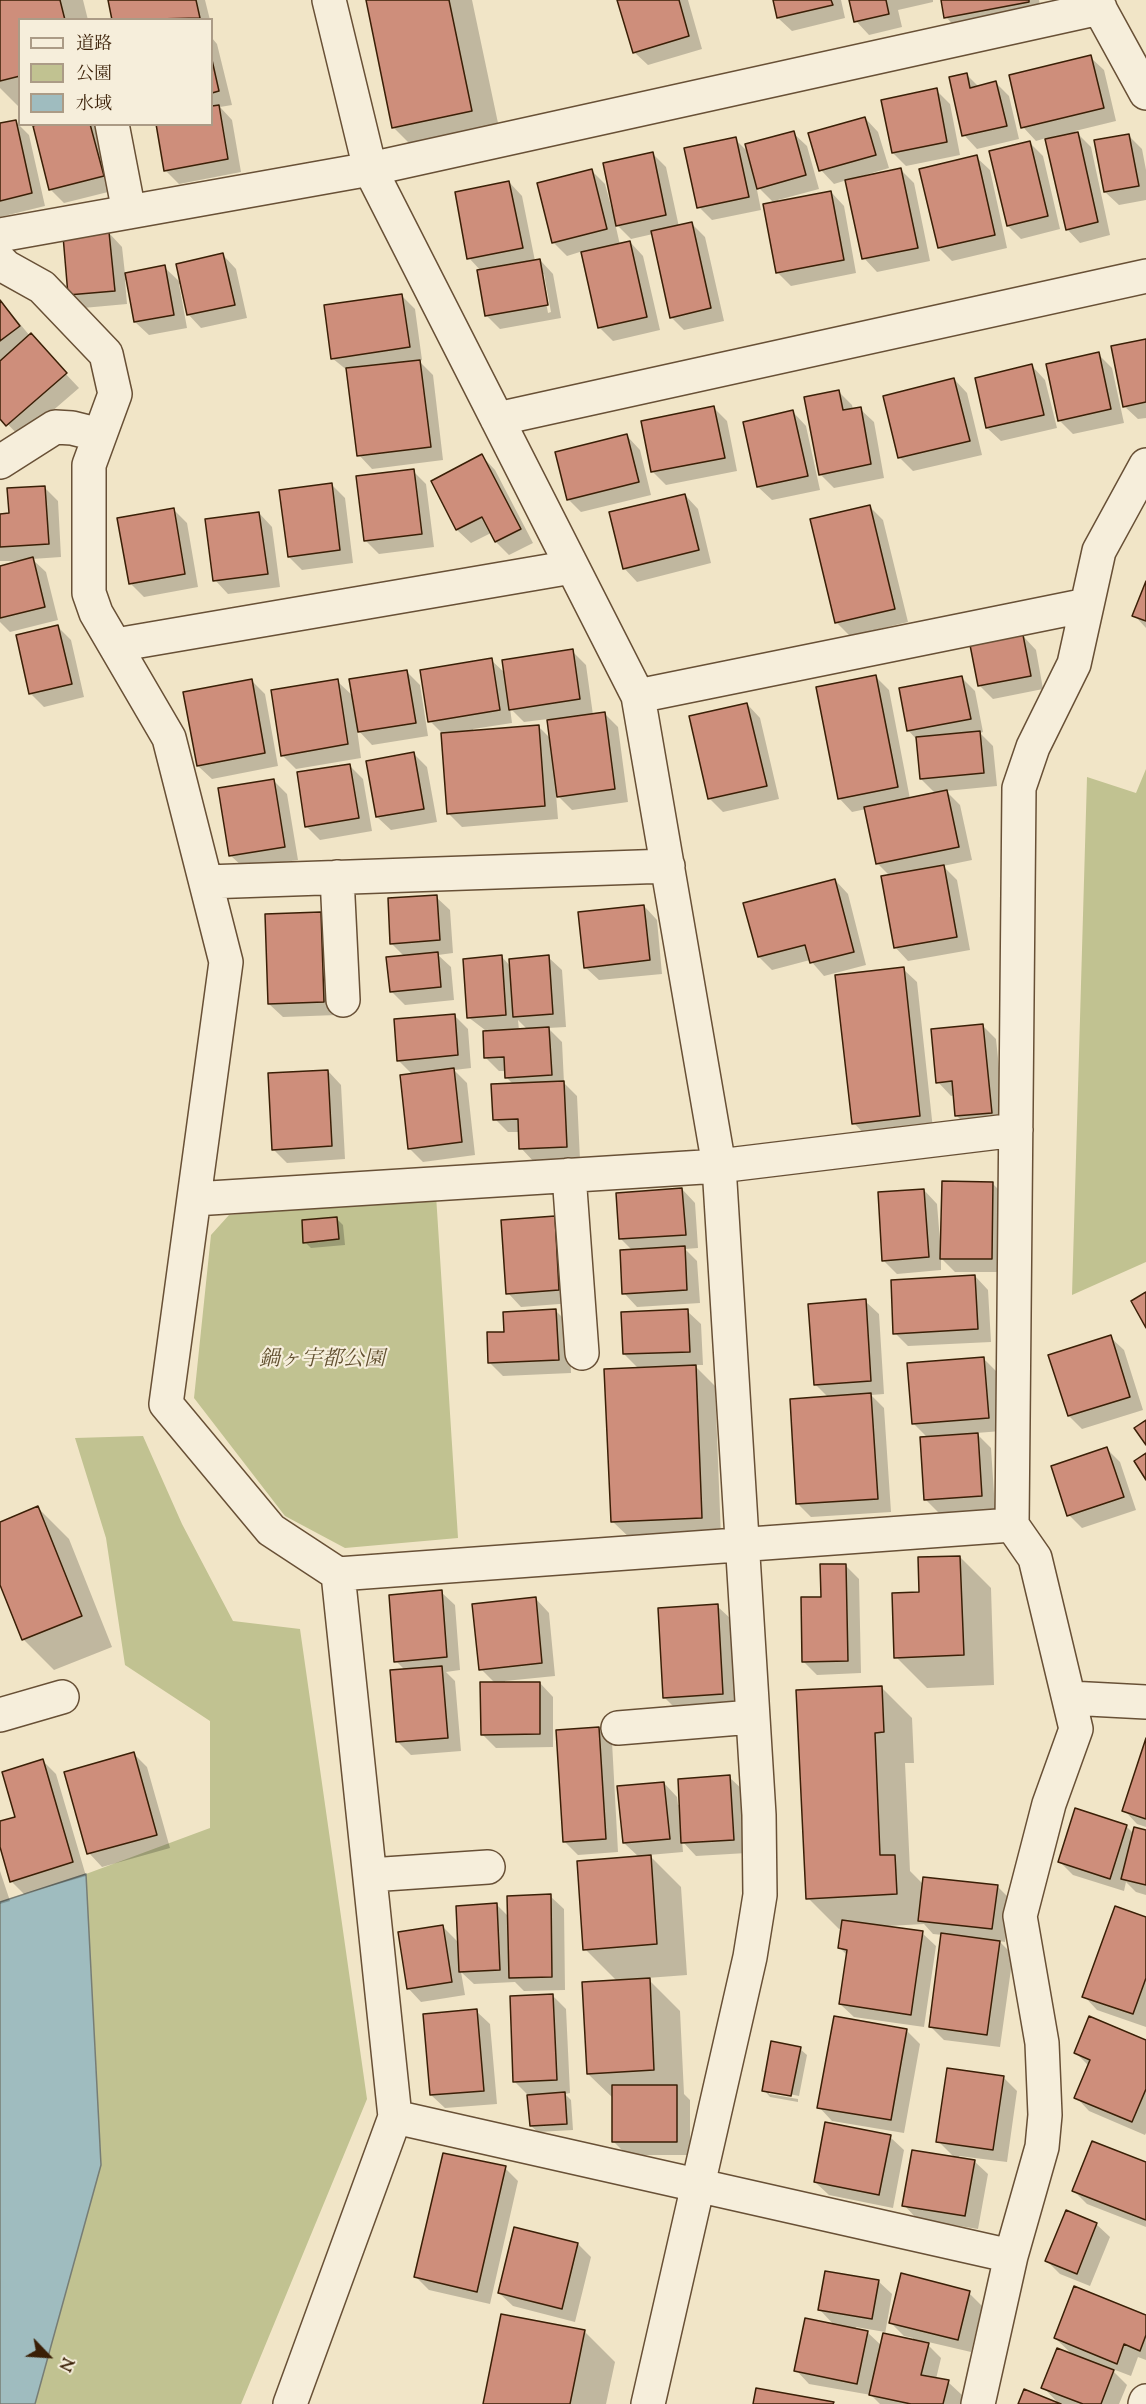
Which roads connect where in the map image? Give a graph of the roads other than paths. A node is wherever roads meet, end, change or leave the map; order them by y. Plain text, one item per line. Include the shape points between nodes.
1 (329, 0) edge
2 (1098, 4) edge
3 (1146, 93) edge
4 (112, 126) edge
5 (370, 169) junction
6 (129, 212) junction
7 (0, 234) edge
8 (0, 261) edge
9 (1146, 276) edge
10 (497, 419) junction
11 (100, 435) junction
12 (0, 462) edge
13 (1146, 465) edge
14 (572, 567) junction
15 (1087, 605) junction
16 (116, 645) junction
17 (639, 696) junction
18 (668, 866) junction
19 (337, 877) junction
20 (206, 882) junction
21 (344, 1000) dead end
22 (1016, 1130) junction
23 (719, 1166) junction
24 (569, 1175) junction
25 (194, 1199) junction
26 (582, 1353) dead end
27 (1012, 1525) junction
28 (742, 1544) junction
29 (338, 1574) junction
30 (62, 1697) dead end
31 (1069, 1698) junction
32 (1146, 1702) edge
33 (0, 1715) edge
34 (752, 1718) junction
35 (618, 1728) dead end
36 (488, 1867) dead end
37 (370, 1875) junction
38 (395, 2117) junction
39 (696, 2186) junction
40 (1011, 2256) junction
41 (290, 2404) edge
42 (648, 2404) edge
43 (978, 2404) edge

1 - 5 street
2 - 3 street
2 - 5 street
4 - 6 street
5 - 6 street
5 - 10 street
6 - 7 street
8 - 11 street via 42,287 106,354 115,394
9 - 10 street
10 - 14 street
11 - 12 street via 55,427
11 - 16 street via 89,465 89,593 96,613
13 - 15 street via 1099,550
14 - 16 street
14 - 17 street
15 - 17 street
15 - 22 street via 1074,664 1033,747 1019,788
16 - 20 street via 170,738
17 - 18 street
18 - 19 street
18 - 23 street
19 - 20 street
19 - 21 street
20 - 25 street via 226,962
22 - 23 street
22 - 27 street
23 - 24 street
23 - 28 street
24 - 25 street
24 - 26 street
25 - 29 street via 166,1404 271,1530
27 - 28 street
27 - 31 street via 1035,1558
28 - 29 street
28 - 34 street
29 - 37 street
30 - 33 street
31 - 32 street
31 - 40 street via 1076,1729 1049,1804 1020,1916 1042,2043 1045,2115 1042,2147
34 - 35 street
34 - 39 street via 760,1895 750,1957
36 - 37 street
37 - 38 street
38 - 39 street
38 - 41 street
39 - 40 street
39 - 42 street
40 - 43 street

